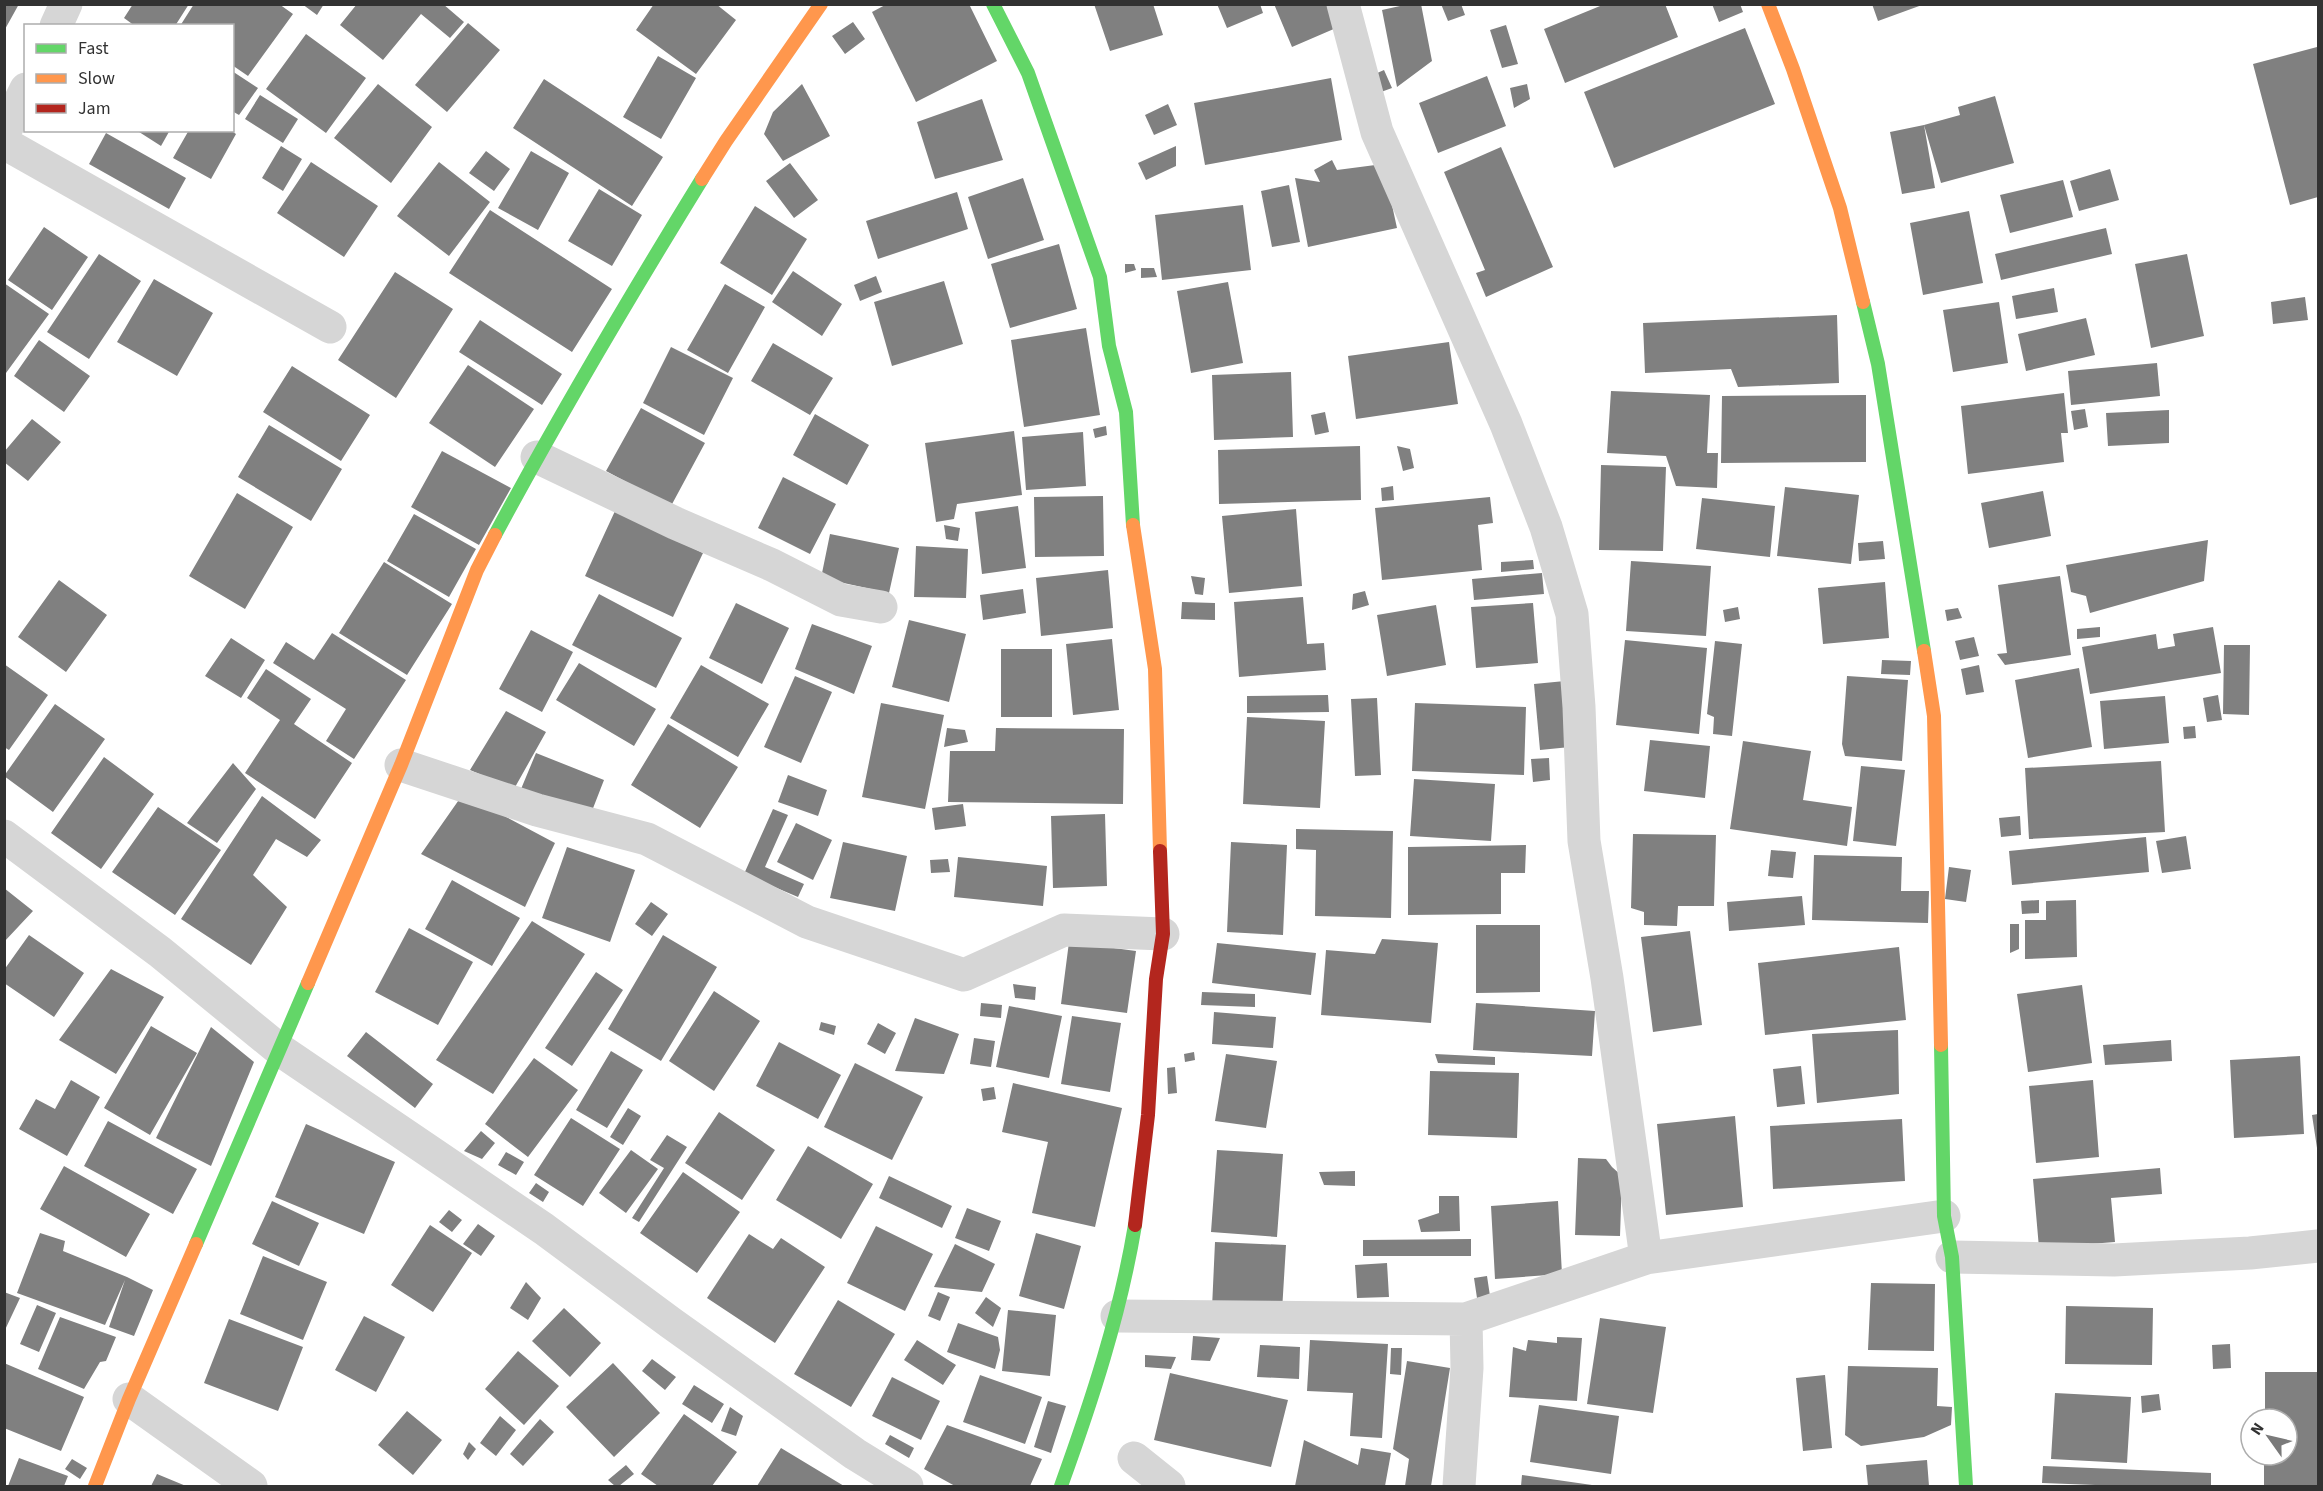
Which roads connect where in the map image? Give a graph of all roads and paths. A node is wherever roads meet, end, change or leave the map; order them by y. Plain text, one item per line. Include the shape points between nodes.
1 (66, 4) edge
2 (821, 4) edge
3 (993, 4) edge
4 (1343, 4) edge
5 (1768, 4) edge
6 (57, 24) edge
7 (24, 93) edge
8 (4, 133) edge
9 (4, 143) edge
10 (330, 327) dead end
11 (537, 457) junction
12 (881, 607) dead end
13 (400, 765) junction
14 (4, 836) edge
15 (1163, 934) junction
16 (280, 1050) junction
17 (1944, 1216) junction
18 (2319, 1246) edge
19 (1952, 1257) junction
20 (1646, 1258) junction
21 (1117, 1316) junction
22 (1467, 1319) junction
23 (129, 1399) junction
24 (1134, 1458) dead end
25 (95, 1486) edge
26 (251, 1486) edge
27 (907, 1486) edge
28 (1061, 1486) edge
29 (1169, 1486) edge
30 (1459, 1486) edge
31 (1966, 1486) edge

1 - 6 street
2 - 11 street via 726,141 621,310
3 - 15 street via 1028,73 1100,277 1109,346 1126,412 1134,536 1155,669
4 - 20 street via 1377,132 1506,424 1546,527 1572,614 1584,841
5 - 17 street via 1840,208 1878,364 1934,716
7 - 8 street
9 - 10 street
11 - 12 street via 842,600
11 - 13 street via 477,570
13 - 15 street via 537,810 647,838 807,922 964,975 1064,930
13 - 16 street
14 - 16 street via 160,952
15 - 21 street via 1155,974 1148,1116 1136,1221
16 - 23 street
16 - 27 street via 544,1229 855,1454
17 - 19 street
17 - 20 street
18 - 19 street via 2114,1260
19 - 31 street
20 - 22 street
21 - 22 street
21 - 28 street via 1095,1393
22 - 30 street
23 - 25 street
23 - 26 street
24 - 29 street

